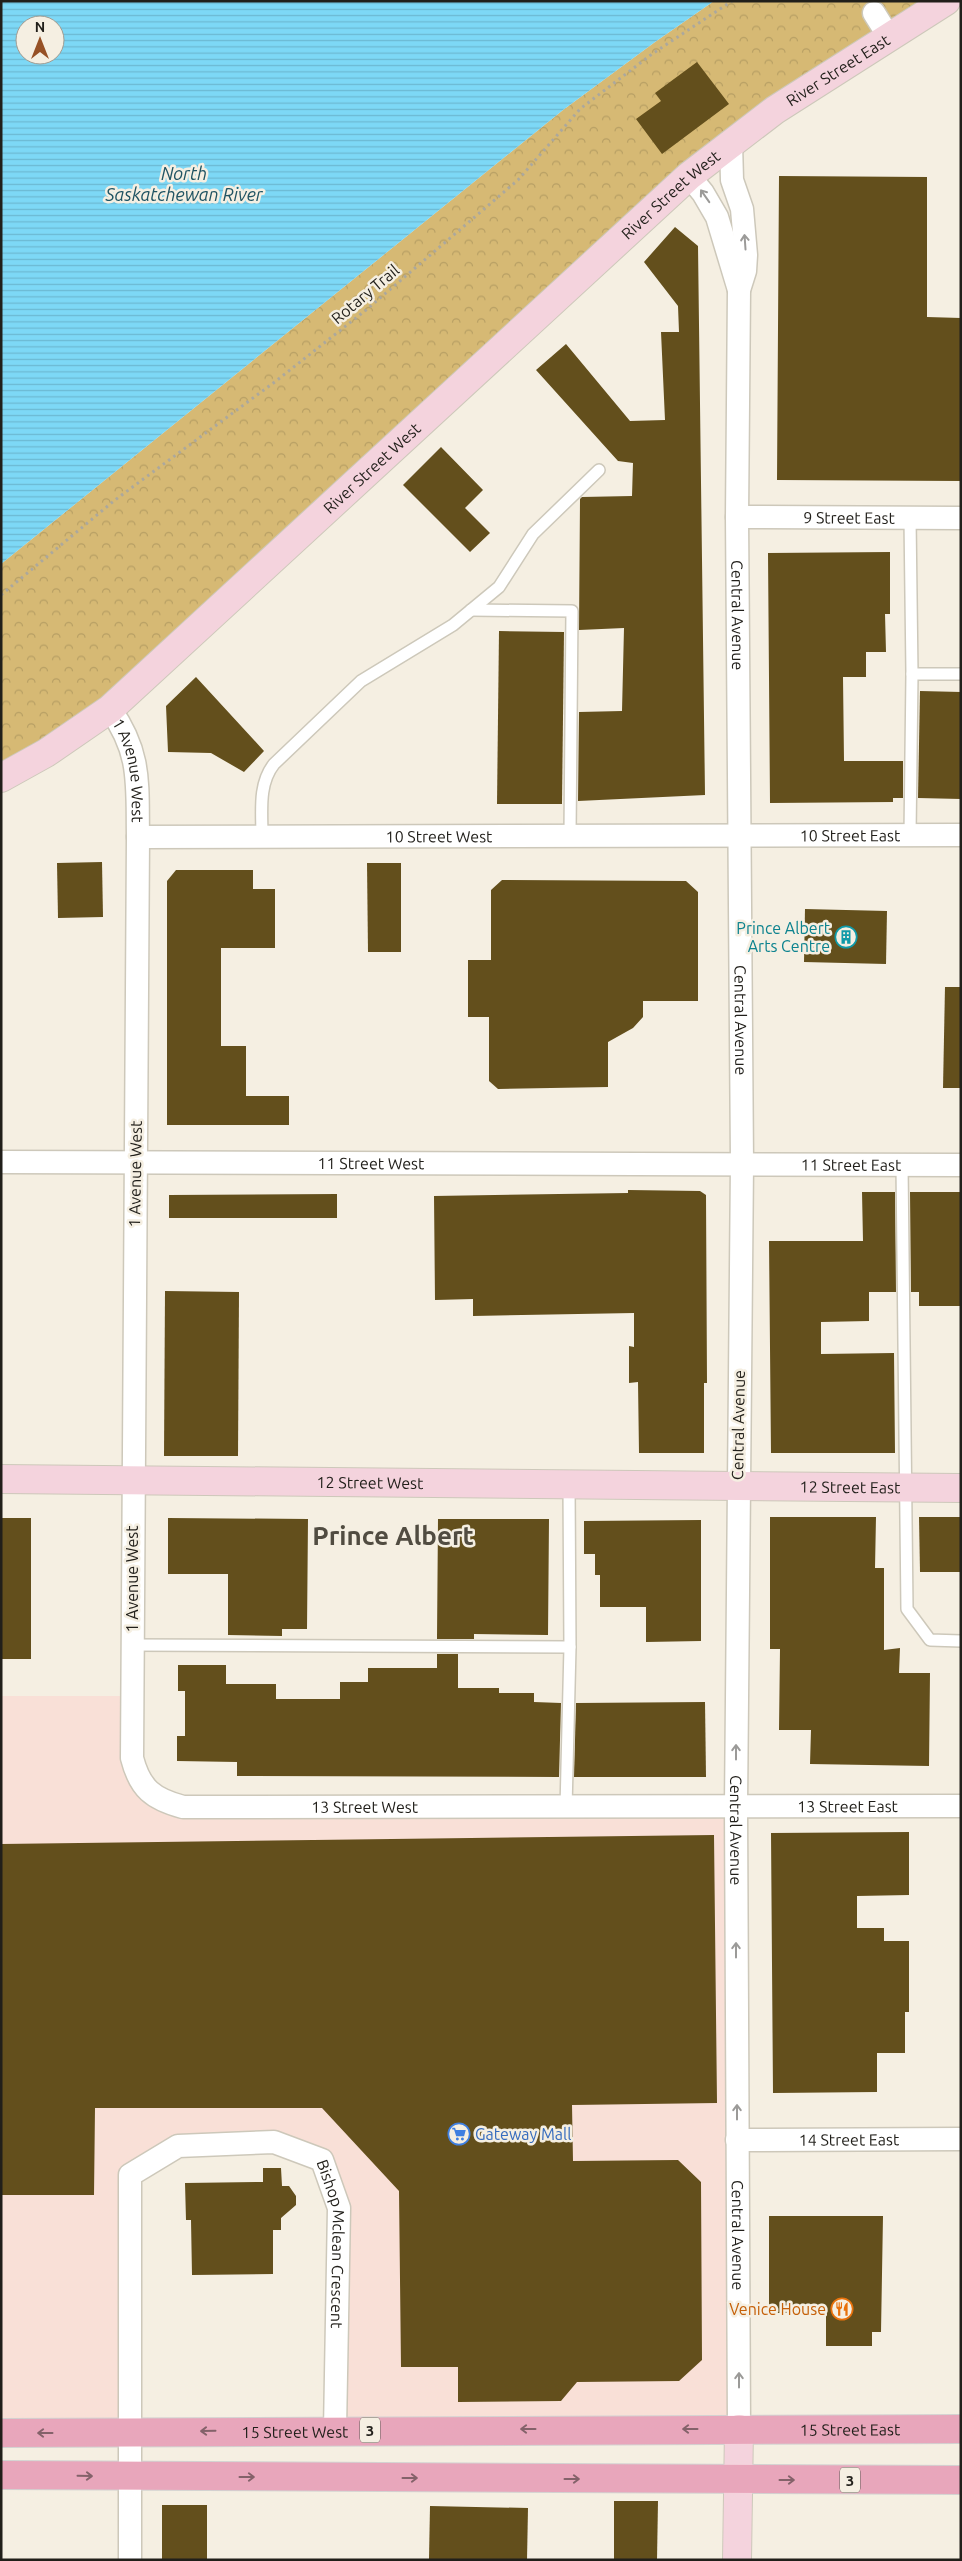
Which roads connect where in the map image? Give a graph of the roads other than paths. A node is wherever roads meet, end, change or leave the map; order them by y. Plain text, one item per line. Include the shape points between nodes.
1 (946, 1) edge
2 (874, 13) dead end
3 (889, 37) junction
4 (731, 142) junction
5 (689, 176) junction
6 (739, 290) junction
7 (599, 470) dead end
8 (737, 517) junction
9 (910, 518) junction
10 (961, 518) edge
11 (472, 610) junction
12 (912, 674) junction
13 (961, 674) edge
14 (110, 709) junction
15 (1, 778) edge
16 (740, 835) junction
17 (910, 835) junction
18 (961, 835) edge
19 (262, 836) junction
20 (570, 836) junction
21 (138, 837) junction
22 (135, 1161) junction
23 (1, 1162) edge
24 (742, 1163) junction
25 (902, 1165) junction
26 (961, 1165) edge
27 (1, 1479) edge
28 (132, 1480) junction
29 (569, 1484) junction
30 (738, 1485) junction
31 (906, 1487) junction
32 (961, 1488) edge
33 (961, 1641) edge
34 (132, 1646) junction
35 (570, 1647) junction
36 (736, 1806) junction
37 (961, 1806) edge
38 (566, 1808) junction
39 (961, 2139) edge
40 (738, 2140) junction
41 (739, 2429) junction
42 (961, 2429) edge
43 (335, 2430) junction
44 (1, 2433) edge
45 (130, 2433) junction
46 (1, 2475) edge
47 (130, 2477) junction
48 (738, 2480) junction
49 (961, 2480) edge
50 (130, 2560) edge
51 (737, 2560) edge

1 - 3 street, River Street East
2 - 3 street
3 - 4 street, River Street East via 812,85
4 - 5 street, River Street West
6 -> 4 street, Central Avenue via 746,255 742,209 732,180
6 -> 5 street, Central Avenue via 717,217 703,192
5 - 14 street, River Street West
6 - 8 street, Central Avenue
7 - 11 lane via 533,534 499,587
8 - 9 street, 9 Street East
8 - 16 street, Central Avenue
9 - 10 street, 9 Street East
9 - 12 lane
11 - 19 lane via 430,640 361,681 274,764 263,786
11 - 20 lane via 572,610
12 - 13 lane
12 - 17 lane
14 - 15 street, River Street West via 46,753
14 - 21 street, 1 Avenue West via 126,733 136,764
16 - 17 street, 10 Street East
16 - 20 street, 10 Street West
16 - 24 street, Central Avenue
17 - 18 street, 10 Street East
19 - 20 street, 10 Street West
19 - 21 street, 10 Street West
21 - 22 street, 1 Avenue West
22 - 23 street, 11 Street West
22 - 24 street, 11 Street West
22 - 28 street, 1 Avenue West
24 - 25 street, 11 Street East
24 - 30 street, Central Avenue
25 - 26 street, 11 Street East
25 - 31 lane
27 - 28 street, 12 Street West
28 - 29 street, 12 Street West
28 - 34 street, 1 Avenue West
29 - 30 street, 12 Street West
29 - 35 lane
30 - 31 street, 12 Street East
36 -> 30 street, Central Avenue
31 - 32 street, 12 Street East
31 - 33 lane via 907,1609 930,1640
34 - 35 lane
34 - 38 street, 13 Street West via 132,1758 136,1774 147,1790 164,1802 183,1807
35 - 38 lane
36 - 37 street, 13 Street East
36 - 38 street, 13 Street West
40 -> 36 street, Central Avenue
39 - 40 street, 14 Street East
41 -> 40 street, Central Avenue
41 - 42 main road, 15 Street East / 3
41 -> 43 main road, 15 Street West / 3
41 - 48 street, Central Avenue
43 -> 45 main road, 15 Street West / 3
43 - 45 street, Bishop Mclean Crescent via 339,2208 322,2160 274,2142 178,2146 130,2175
45 -> 44 main road, 15 Street West / 3
45 - 47 street
46 -> 47 main road, 3
47 -> 48 main road, 3
47 - 50 street
48 -> 49 main road, 3
48 - 51 street, Central Avenue

